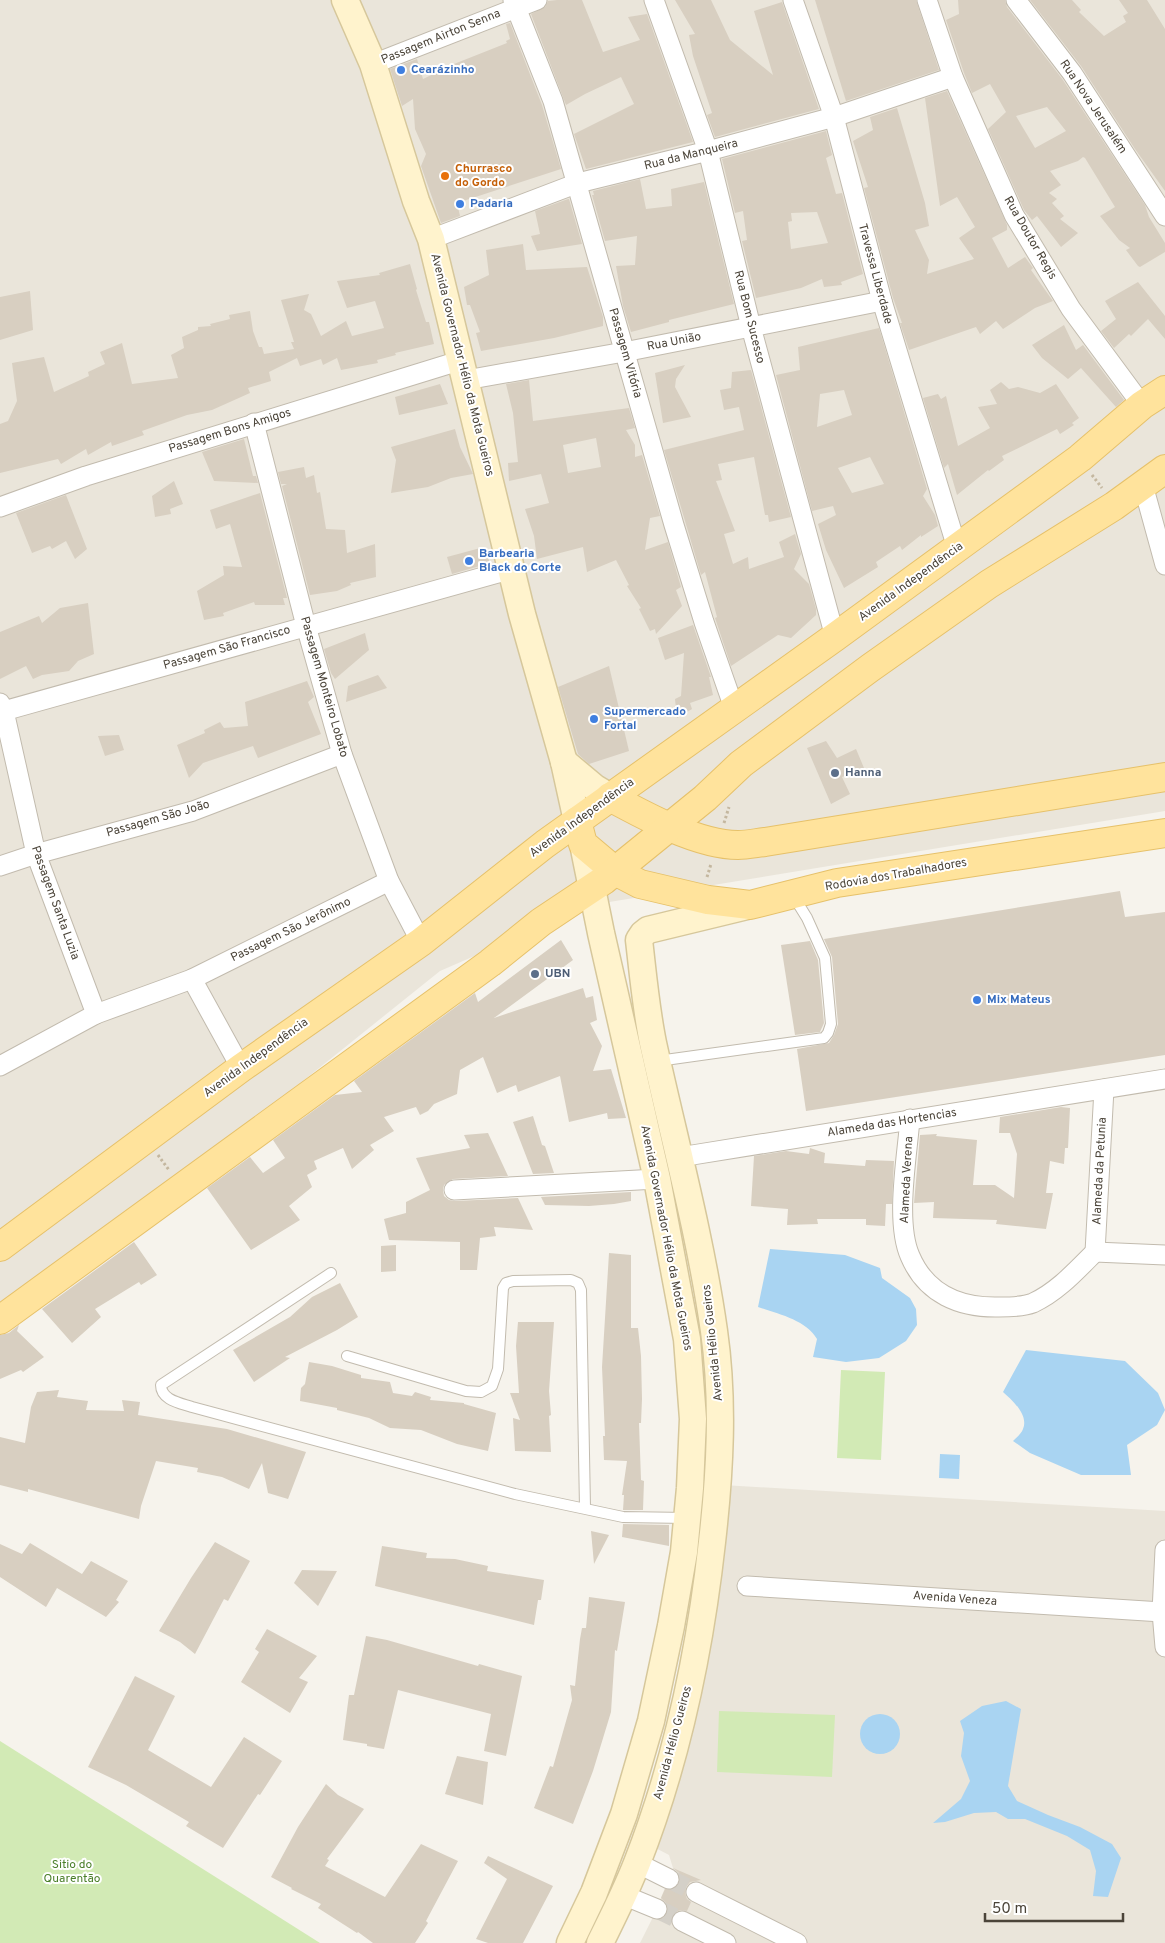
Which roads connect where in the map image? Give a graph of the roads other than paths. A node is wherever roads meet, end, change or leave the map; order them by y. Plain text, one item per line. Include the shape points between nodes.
1 (345, 0) edge
2 (537, 0) edge
3 (654, 0) edge
4 (793, 0) edge
5 (927, 0) edge
6 (1016, 0) edge
7 (514, 4) edge
8 (373, 64) junction
9 (953, 77) junction
10 (834, 117) junction
11 (708, 151) junction
12 (578, 183) junction
13 (1165, 216) edge
14 (431, 239) junction
15 (882, 301) junction
16 (751, 327) junction
17 (624, 352) junction
18 (464, 370) junction
19 (1165, 390) edge
20 (1142, 405) junction
21 (254, 423) junction
22 (1165, 469) edge
23 (1143, 485) junction
24 (0, 507) edge
25 (957, 548) junction
26 (1165, 565) edge
27 (512, 569) junction
28 (306, 626) junction
29 (835, 637) junction
30 (734, 708) junction
31 (1, 709) edge
32 (342, 754) junction
33 (564, 762) junction
34 (1165, 777) edge
35 (610, 797) junction
36 (670, 827) junction
37 (1165, 832) edge
38 (580, 833) junction
39 (36, 854) junction
40 (0, 866) edge
41 (615, 871) junction
42 (389, 881) junction
43 (593, 888) junction
44 (793, 895) junction
45 (750, 905) junction
46 (421, 942) junction
47 (192, 979) junction
48 (96, 1014) junction
49 (658, 1062) junction
50 (0, 1066) edge
51 (241, 1068) junction
52 (1165, 1079) edge
53 (1104, 1089) junction
54 (910, 1119) junction
55 (680, 1157) junction
56 (657, 1179) junction
57 (454, 1190) dead end
58 (0, 1247) edge
59 (1095, 1252) junction
60 (1165, 1255) edge
61 (331, 1273) dead end
62 (0, 1320) edge
63 (347, 1356) dead end
64 (585, 1508) junction
65 (687, 1518) junction
66 (1165, 1550) edge
67 (747, 1586) dead end
68 (1162, 1612) junction
69 (1165, 1646) edge
70 (637, 1862) junction
71 (669, 1879) tunnel mouth
72 (696, 1892) tunnel mouth
73 (623, 1895) junction
74 (657, 1909) tunnel mouth
75 (682, 1921) tunnel mouth
76 (762, 1934) edge
77 (570, 1943) edge
78 (600, 1943) edge
79 (726, 1943) edge
80 (797, 1943) edge

1 - 8 main road, Avenida Governador Hélio da Mota Gueiros
2 - 7 street, Passagem Airton Senna
3 - 11 street, Rua Bom Sucesso
4 - 10 street, Travessa Liberdade
5 - 9 street, Rua Doutor Regis
6 - 13 street, Rua Nova Jerusalém via 1072,73
7 - 8 street, Passagem Airton Senna
7 - 12 street, Passagem Vitória via 553,101
8 - 14 main road, Avenida Governador Hélio da Mota Gueiros
9 - 10 street, Rua da Manqueira
9 - 20 street, Rua Doutor Regis via 1014,215 1072,309
10 - 11 street, Rua da Manqueira
10 - 15 street, Travessa Liberdade
11 - 12 street, Rua da Manqueira
11 - 16 street, Rua Bom Sucesso
12 - 14 street, Rua da Manqueira
12 - 17 street, Passagem Vitória
14 - 18 main road, Avenida Governador Hélio da Mota Gueiros
15 - 16 street, Rua União
15 - 25 street, Travessa Liberdade
16 - 17 street, Rua União
16 - 29 street, Rua Bom Sucesso
17 - 18 street, Rua União
17 - 30 street, Passagem Vitória via 680,543
18 - 21 street, Passagem Bons Amigos
18 - 27 main road, Avenida Governador Hélio da Mota Gueiros
19 - 20 main road, Avenida Independência
20 - 25 main road, Avenida Independência via 1080,458
21 - 24 street, Passagem Bons Amigos
21 - 28 street, Passagem Monteiro Lobato
22 - 23 main road
23 - 26 street
23 - 36 main road via 989,584 870,668 741,764
25 - 29 main road, Avenida Independência
27 - 28 street, Passagem São Francisco
27 - 33 main road, Avenida Governador Hélio da Mota Gueiros
28 - 31 street, Passagem São Francisco
28 - 32 street, Passagem Monteiro Lobato
29 - 30 main road, Avenida Independência
30 - 35 main road, Avenida Independência
31 - 39 street, Passagem Santa Luzia
32 - 39 street, Passagem São João via 193,811
32 - 42 street, Passagem Monteiro Lobato
33 - 35 main road
33 - 38 main road
34 - 36 main road via 737,845 708,840
35 - 36 main road
35 - 38 main road, Avenida Independência
36 - 41 main road
37 - 44 main road, Rodovia dos Trabalhadores via 837,883
38 - 41 main road, Rodovia dos Trabalhadores
38 - 43 main road, Avenida Governador Hélio da Mota Gueiros
38 - 46 main road, Avenida Independência via 545,844
39 - 40 street, Passagem São João
39 - 48 street, Passagem Santa Luzia
41 - 43 main road
41 - 45 main road, Rodovia dos Trabalhadores via 640,884 671,893
42 - 46 street, Passagem Monteiro Lobato
42 - 47 street, Passagem São Jerônimo
43 - 56 main road, Avenida Governador Hélio da Mota Gueiros via 600,933
43 - 62 main road via 541,922 490,963
44 - 45 main road, Rodovia dos Trabalhadores
44 - 49 lane via 825,958 832,1024 824,1038
45 - 49 main road, Avenida Hélio Gueiros via 648,930 639,940
46 - 51 main road, Avenida Independência
47 - 48 street, Passagem São Jerônimo
47 - 51 street
48 - 50 street, Passagem São Jerônimo
49 - 55 main road, Avenida Hélio Gueiros
51 - 58 main road, Avenida Independência
52 - 53 street, Alameda das Hortencias
53 - 54 street, Alameda das Hortencias
53 - 59 street, Alameda da Petunia
54 - 55 street, Alameda das Hortencias
54 - 59 street, Alameda Verena via 903,1204 904,1234 910,1256 938,1292 956,1302 982,1307 1032,1303 1053,1291
55 - 70 main road, Avenida Hélio Gueiros via 715,1334 720,1389 720,1450 708,1583 695,1653 676,1739
56 - 57 street
56 - 65 main road, Avenida Governador Hélio da Mota Gueiros via 686,1339 693,1419
59 - 60 street
61 - 64 lane via 161,1385 166,1397 192,1407 516,1494
63 - 64 lane via 466,1391 481,1392 492,1386 498,1369 503,1288 506,1283 571,1280 578,1283 581,1290
64 - 65 lane via 623,1517
65 - 77 main road, Avenida Governador Hélio da Mota Gueiros via 671,1626 651,1721 624,1814 594,1893
66 - 68 street
67 - 68 street, Avenida Veneza
68 - 69 street
70 - 71 street
70 - 73 main road, Avenida Hélio Gueiros
72 - 76 street
73 - 74 street
73 - 78 main road, Avenida Hélio Gueiros
75 - 79 street
76 - 80 street

